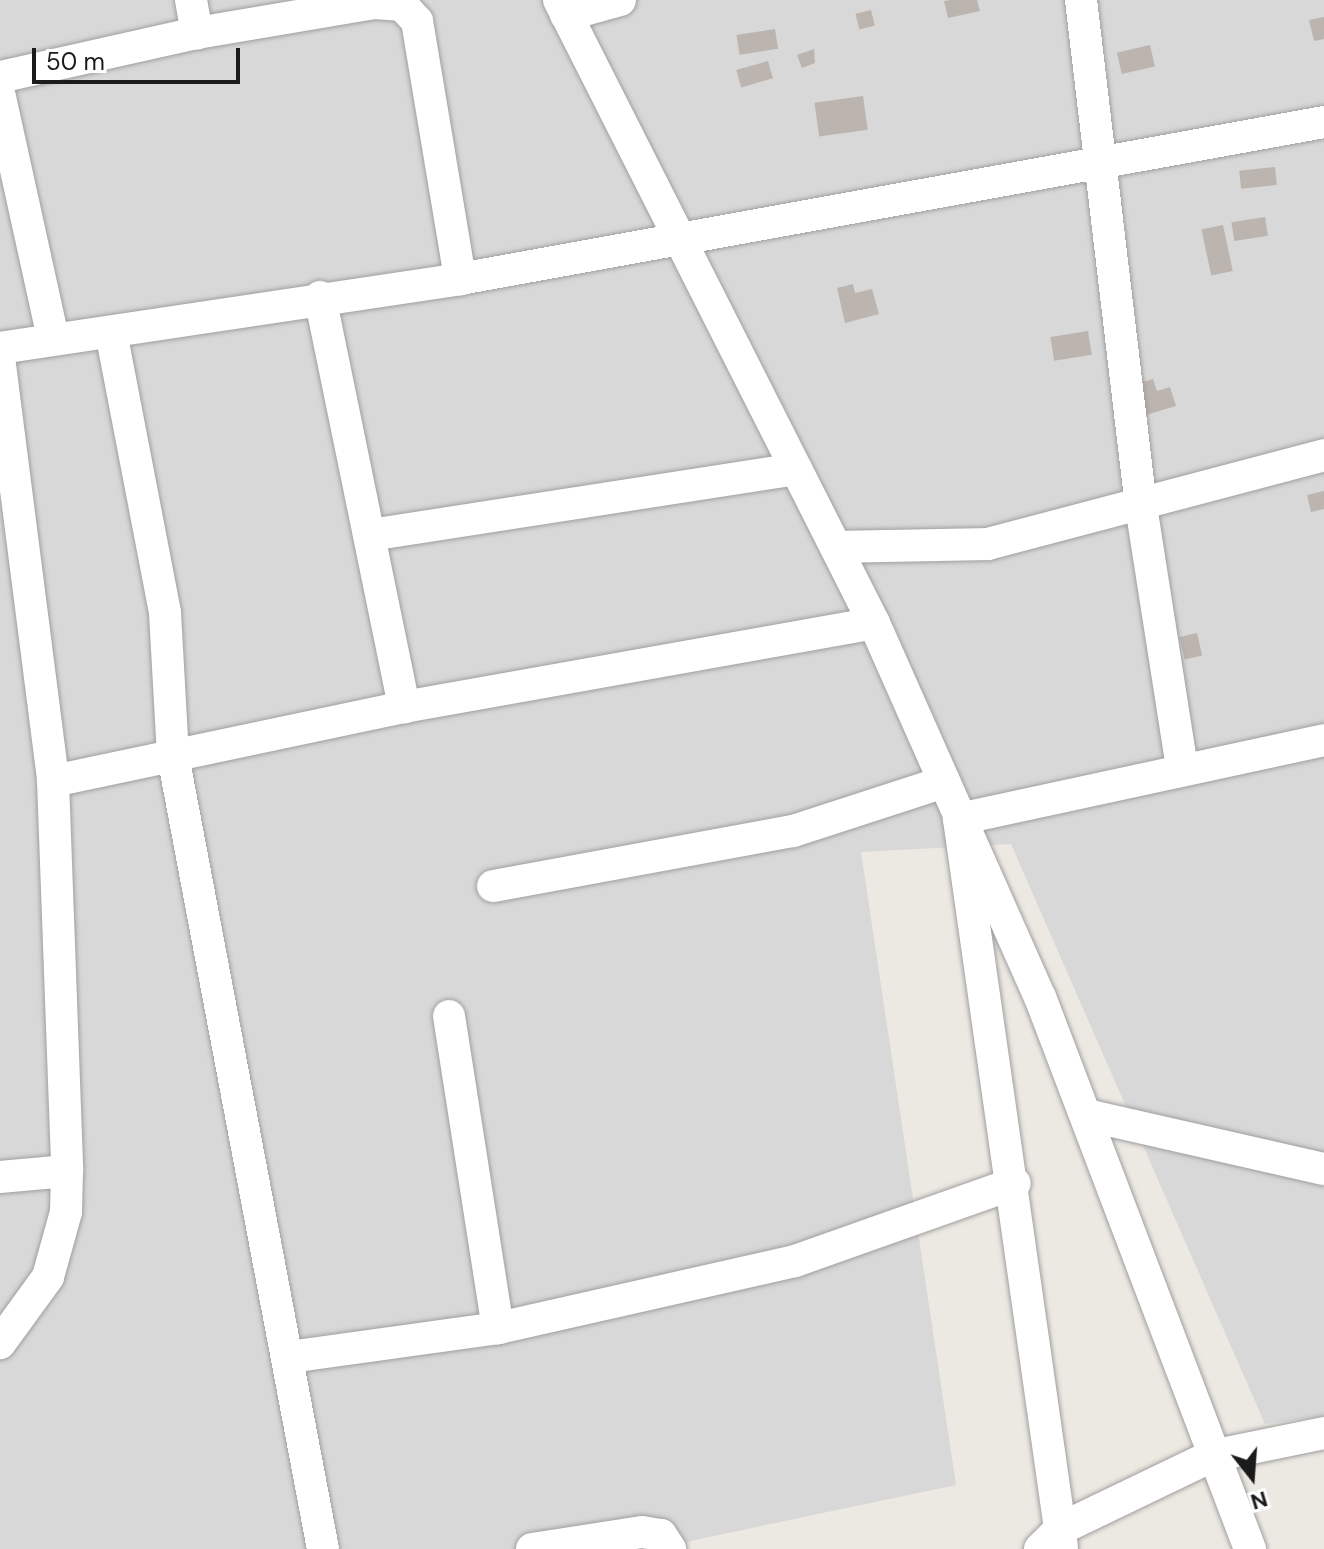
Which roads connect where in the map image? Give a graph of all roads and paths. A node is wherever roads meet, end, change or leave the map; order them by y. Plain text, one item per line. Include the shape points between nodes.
1 (191, 0) edge
2 (620, 0) edge
3 (1081, 0) edge
4 (563, 7) edge
5 (197, 33) junction
6 (0, 77) edge
7 (0, 97) edge
8 (1324, 123) edge
9 (1099, 163) junction
10 (680, 238) junction
11 (460, 279) junction
12 (320, 297) junction
13 (111, 332) junction
14 (53, 339) junction
15 (0, 348) edge
16 (0, 365) edge
17 (1324, 455) edge
18 (796, 469) junction
19 (1141, 506) junction
20 (370, 535) junction
21 (836, 547) junction
22 (874, 623) junction
23 (404, 707) junction
24 (1324, 740) edge
25 (173, 756) junction
26 (1182, 767) junction
27 (53, 781) junction
28 (944, 782) junction
29 (959, 819) junction
30 (493, 886) dead end
31 (449, 1016) dead end
32 (1086, 1115) junction
33 (1324, 1169) edge
34 (67, 1171) junction
35 (0, 1177) edge
36 (1015, 1183) junction
37 (498, 1328) junction
38 (0, 1343) edge
39 (290, 1357) junction
40 (1324, 1433) edge
41 (1212, 1456) junction
42 (1054, 1542) edge
43 (323, 1549) edge
44 (532, 1549) edge
45 (670, 1549) edge
46 (1250, 1549) edge

1 - 5 street
2 - 4 street
3 - 9 street
4 - 10 street
5 - 6 street
5 - 11 street via 374,3 402,5 417,21
7 - 14 street
8 - 9 street
9 - 10 street
9 - 19 street
10 - 11 street
10 - 18 street
11 - 12 street
12 - 13 street
12 - 20 street
13 - 14 street
13 - 25 street via 165,613
14 - 15 street
16 - 27 street
17 - 19 street
18 - 20 street
18 - 21 street
19 - 21 street via 988,544
19 - 26 street
20 - 23 street
21 - 22 street
22 - 23 street
22 - 28 street
23 - 25 street
24 - 26 street
25 - 27 street
25 - 39 street
26 - 29 street
27 - 34 street
28 - 29 street
28 - 30 street via 793,831
29 - 32 street
29 - 36 street via 980,997
31 - 37 street
32 - 33 street
32 - 41 street
34 - 35 street
34 - 38 street via 66,1212 48,1277
36 - 37 street via 795,1261
36 - 42 street
37 - 39 street
39 - 43 street
40 - 41 street
41 - 42 street
41 - 46 street
44 - 45 street via 642,1532 661,1535

